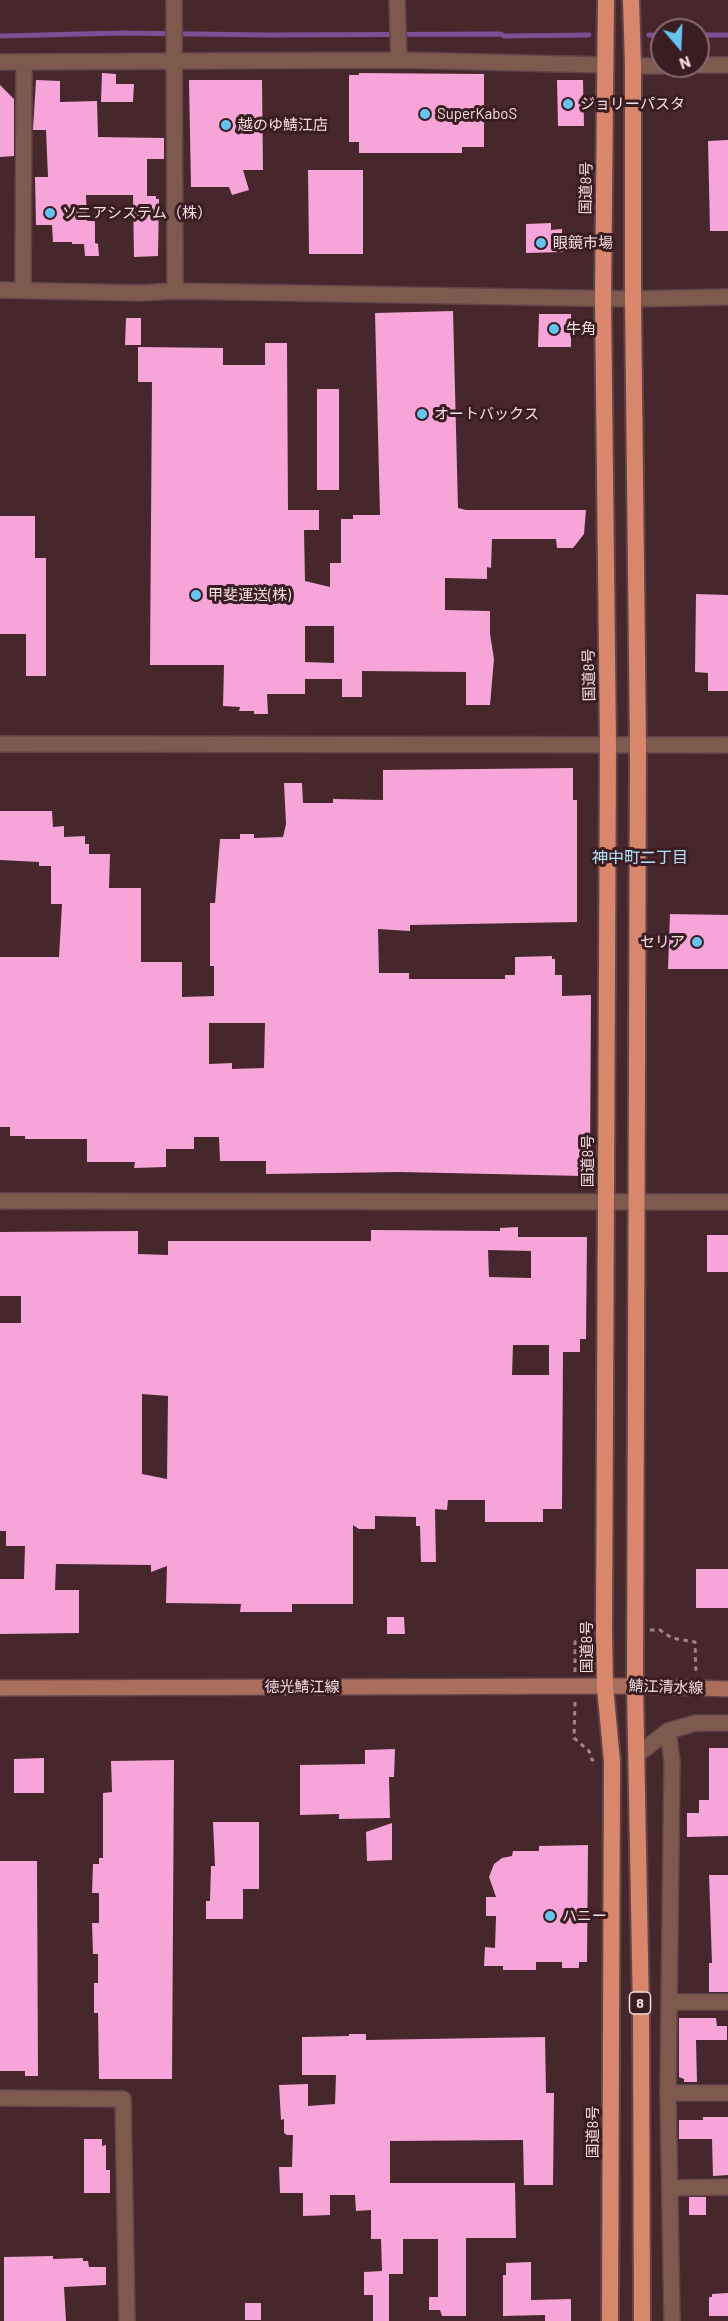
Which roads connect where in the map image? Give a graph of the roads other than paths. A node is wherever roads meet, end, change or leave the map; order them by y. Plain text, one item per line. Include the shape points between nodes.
1 (174, 0) edge
2 (398, 0) edge
3 (606, 0) edge
4 (631, 0) edge
5 (175, 60) junction
6 (399, 60) junction
7 (0, 62) edge
8 (24, 63) junction
9 (606, 64) junction
10 (710, 65) edge
11 (728, 65) edge
12 (633, 66) junction
13 (650, 66) edge
14 (24, 289) junction
15 (0, 290) edge
16 (175, 291) junction
17 (728, 297) edge
18 (603, 298) junction
19 (633, 299) junction
20 (0, 744) edge
21 (728, 745) edge
22 (608, 746) junction
23 (638, 746) junction
24 (0, 1201) edge
25 (606, 1202) junction
26 (636, 1202) junction
27 (728, 1202) edge
28 (635, 1686) junction
29 (605, 1687) junction
30 (0, 1688) edge
31 (728, 1689) edge
32 (728, 1723) edge
33 (668, 1731) junction
34 (637, 1755) junction
35 (669, 2001) junction
36 (728, 2002) edge
37 (668, 2093) junction
38 (728, 2093) edge
39 (0, 2098) edge
40 (728, 2187) edge
41 (670, 2188) junction
42 (127, 2321) edge
43 (610, 2321) edge
44 (642, 2321) edge
45 (672, 2321) edge

1 - 5 street
2 - 6 street
3 - 9 highway, 国道8号 / 8
4 - 12 highway, 8
5 - 6 street
5 - 8 street
5 - 16 street
6 - 9 street
7 - 8 street
8 - 14 street
9 - 18 highway, 国道8号 / 8
10 - 11 street
12 - 13 street
12 - 19 highway, 8
14 - 15 street
14 - 16 street
16 - 18 street
17 - 19 street
18 - 19 street
18 - 22 highway, 国道8号 / 8
19 - 23 highway, 8
20 - 22 street
21 - 23 street
22 - 23 street
22 - 25 highway, 国道8号 / 8
23 - 26 highway, 8
24 - 25 street
25 - 26 street
25 - 29 highway, 国道8号 / 8
26 - 27 street
26 - 28 highway, 8
28 - 29 main road, 鯖江清水線
28 - 31 main road, 鯖江清水線
28 - 34 highway, 8
29 - 30 main road, 徳光鯖江線
29 - 43 highway, 国道8号 / 8 via 612,1761
32 - 33 street via 696,1723
33 - 34 street
33 - 35 street via 672,1761
34 - 44 highway, 8
35 - 36 street
35 - 37 street
37 - 38 street
37 - 41 street
39 - 42 street via 123,2098
40 - 41 street
41 - 45 street

